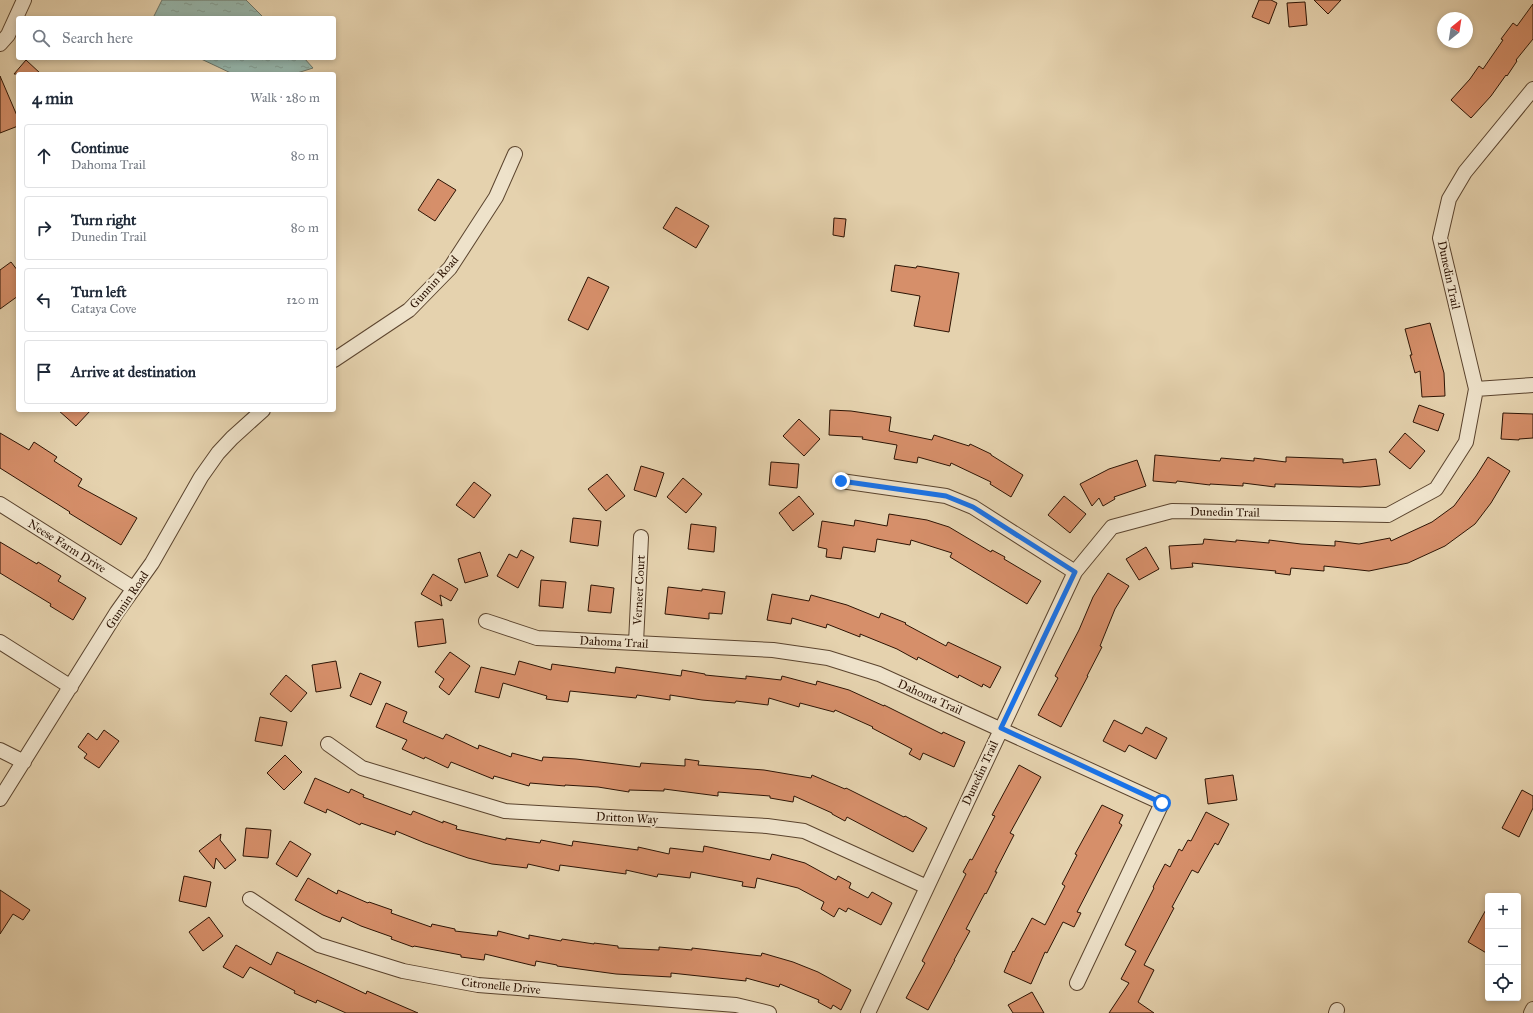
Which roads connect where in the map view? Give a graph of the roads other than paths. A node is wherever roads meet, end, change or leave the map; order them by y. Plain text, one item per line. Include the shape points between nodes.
1 (24, 0) edge
2 (17, 16) edge
3 (16, 18) edge
4 (0, 44) edge
5 (1533, 89) edge
6 (515, 154) dead end
7 (336, 359) edge
8 (1533, 385) edge
9 (1476, 389) junction
10 (261, 412) edge
11 (841, 481) dead end
12 (0, 504) edge
13 (641, 537) dead end
14 (1075, 572) junction
15 (133, 588) junction
16 (486, 621) dead end
17 (0, 642) edge
18 (636, 643) junction
19 (71, 687) junction
20 (1001, 728) junction
21 (328, 744) dead end
22 (0, 750) edge
23 (24, 762) junction
24 (0, 799) edge
25 (927, 887) junction
26 (250, 899) dead end
27 (1077, 983) dead end
28 (1533, 1009) edge
29 (770, 1013) edge
30 (868, 1013) edge
31 (1531, 1013) edge

1 - 2 street
3 - 4 street via 8,35
5 - 9 street, Dunedin Trail via 1465,172 1448,199 1440,238
6 - 7 street, Gunnin Road via 496,197 450,268 409,310
8 - 9 street
9 - 14 street, Dunedin Trail via 1466,442 1436,489 1388,514 1172,511 1112,527
10 - 15 street, Gunnin Road via 218,453 152,563
11 - 14 street via 946,496 973,507
12 - 15 street, Neese Farm Drive
13 - 18 street, Verneer Court
14 - 20 street, Dunedin Trail
15 - 19 street, Gunnin Road
16 - 18 street, Dahoma Trail via 537,638
17 - 19 street
18 - 20 street, Dahoma Trail via 773,650 828,658 879,674
19 - 23 street, Gunnin Road
20 - 25 street, Dunedin Trail
20 - 27 street, Dahoma Trail via 1162,803
21 - 25 street, Dritton Way via 362,768 505,811 767,826 804,832
22 - 23 street
23 - 24 street, Gunnin Road
25 - 30 street, Dunedin Trail
26 - 29 street, Citronelle Drive via 319,945 402,971 478,985 736,1005
28 - 31 street

